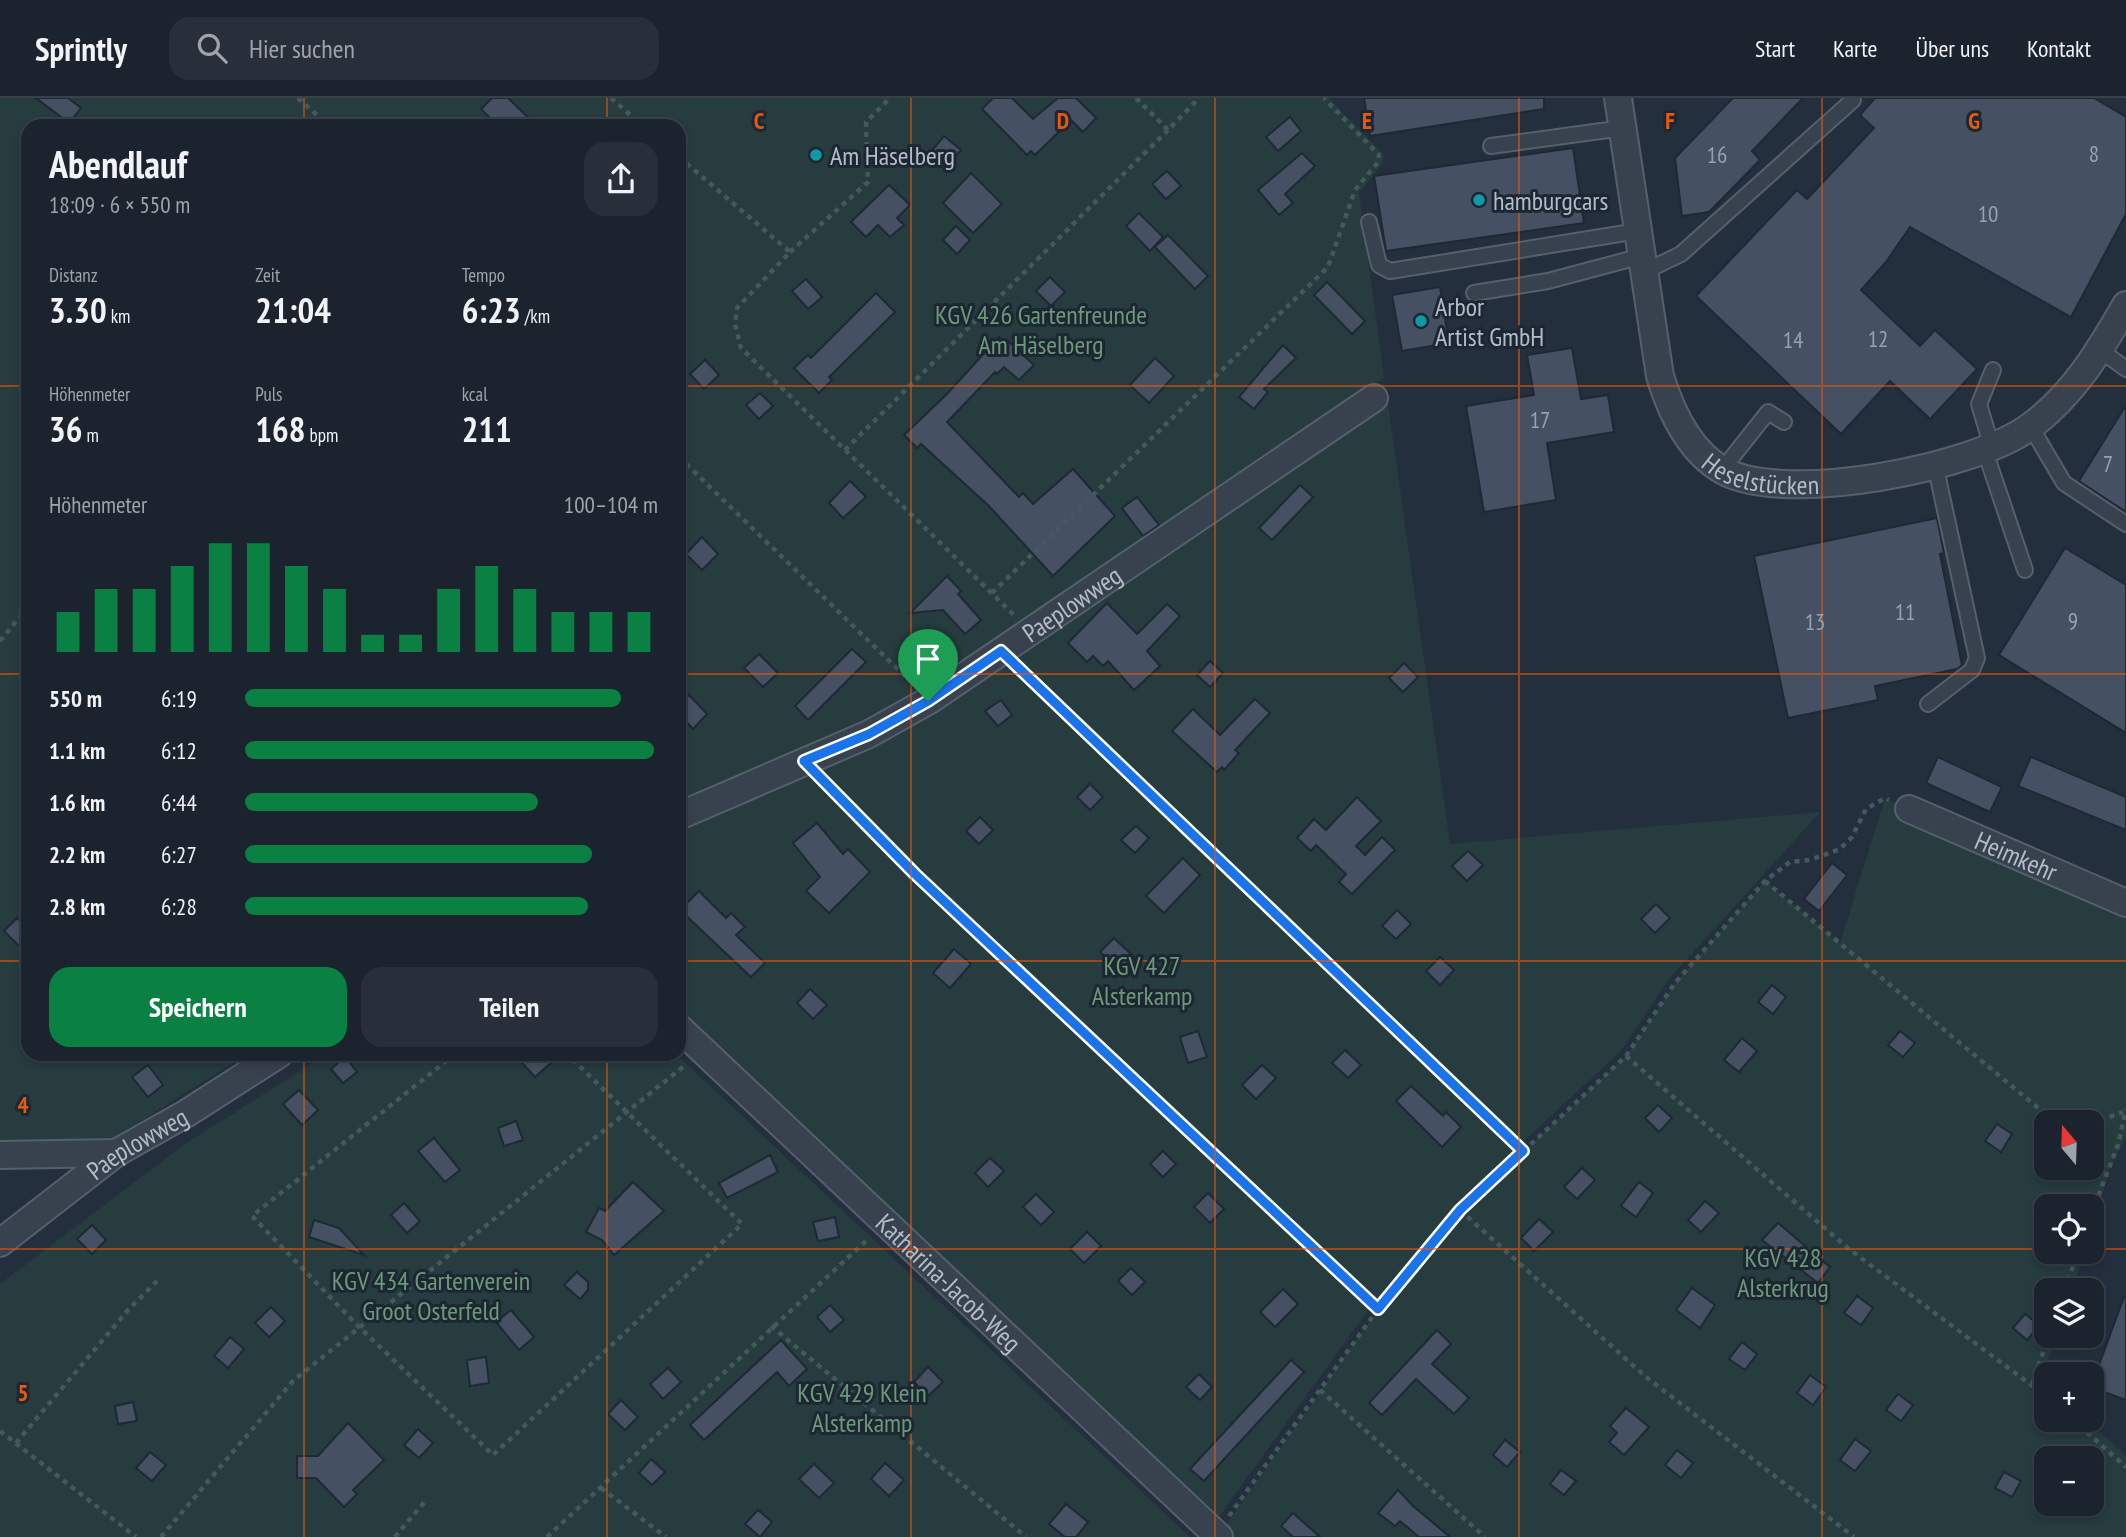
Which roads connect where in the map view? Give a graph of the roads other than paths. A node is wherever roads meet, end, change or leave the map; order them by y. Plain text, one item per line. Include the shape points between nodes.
1 (1618, 98) edge
2 (1853, 100) edge
3 (1623, 128) junction
4 (1491, 146) dead end
5 (1369, 222) dead end
6 (1642, 253) junction
7 (1474, 293) dead end
8 (2126, 305) edge
9 (2101, 350) junction
10 (2126, 369) edge
11 (1993, 370) dead end
12 (1374, 398) dead end
13 (1784, 422) dead end
14 (2031, 427) junction
15 (1989, 449) junction
16 (1935, 464) junction
17 (1722, 470) junction
18 (2126, 524) edge
19 (2025, 570) dead end
20 (1928, 705) dead end
21 (1909, 809) road end
22 (686, 813) edge
23 (2126, 903) edge
24 (686, 1035) edge
25 (268, 1061) edge
26 (116, 1153) junction
27 (0, 1155) edge
28 (0, 1243) edge
29 (1218, 1536) edge

1 - 3 street, Heselstücken
2 - 6 lane via 1681,254
3 - 4 lane
3 - 6 street, Heselstücken
5 - 6 lane via 1379,265 1390,271
6 - 7 lane via 1548,281
6 - 17 street, Heselstücken via 1668,402 1699,451
8 - 9 street, Heselstücken
9 - 10 lane
9 - 14 street, Heselstücken via 2062,399
11 - 15 lane via 1979,404
12 - 22 street, Paeplowweg via 928,701 869,734
13 - 17 lane via 1768,412
14 - 15 street, Heselstücken
14 - 18 lane via 2064,483
15 - 16 street, Heselstücken
15 - 19 lane
16 - 17 street, Heselstücken via 1849,481 1787,486 1749,482
16 - 20 lane via 1976,658 1972,670
21 - 23 street, Heimkehr
24 - 29 street, Katharina-Jacob-Weg
25 - 26 street, Paeplowweg
26 - 27 street
26 - 28 street, Paeplowweg

